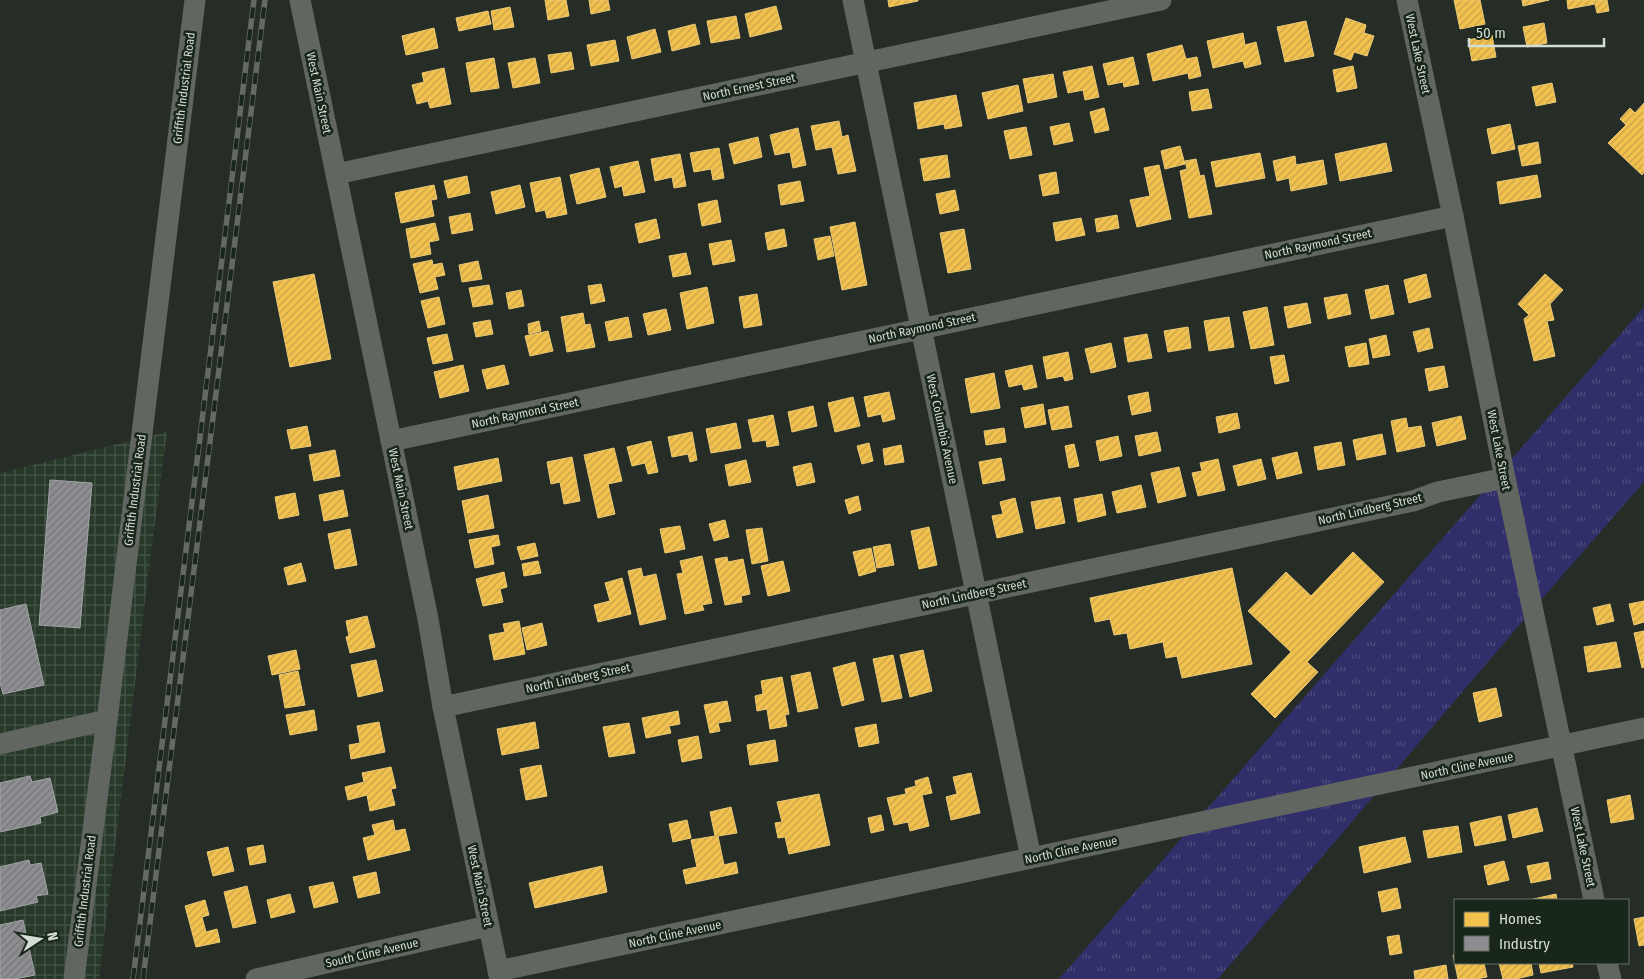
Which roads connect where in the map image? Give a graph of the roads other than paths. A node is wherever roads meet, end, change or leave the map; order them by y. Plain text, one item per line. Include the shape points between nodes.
1 (195, 0) edge
2 (300, 0) edge
3 (853, 0) edge
4 (1161, 0) edge
5 (1407, 0) edge
6 (866, 62) junction
7 (336, 174) junction
8 (1453, 216) junction
9 (921, 328) junction
10 (391, 441) junction
11 (1505, 478) junction
12 (976, 593) junction
13 (443, 707) junction
14 (107, 720) junction
15 (1644, 728) edge
16 (0, 744) edge
17 (1562, 746) junction
18 (1031, 858) junction
19 (1594, 899) edge
20 (488, 926) junction
21 (1607, 964) edge
22 (499, 975) edge
23 (74, 979) edge
24 (256, 979) edge
25 (1611, 979) edge

1 - 14 street, Griffith Industrial Road
2 - 7 street, West Main Street
3 - 6 street, West Columbia Avenue
4 - 6 street, North Ernest Street
5 - 8 street, West Lake Street
6 - 7 street, North Ernest Street
6 - 9 street, West Columbia Avenue
7 - 10 street, West Main Street
8 - 9 street, North Raymond Street
8 - 11 street, West Lake Street
9 - 10 street, North Raymond Street
9 - 12 street, West Columbia Avenue
10 - 13 street, West Main Street
11 - 12 street, North Lindberg Street via 1438,492 1413,501
11 - 17 street, West Lake Street
12 - 13 street, North Lindberg Street
12 - 18 street, West Columbia Avenue
13 - 20 street, West Main Street
14 - 16 street
14 - 23 street, Griffith Industrial Road
15 - 17 street, North Cline Avenue
17 - 18 street, North Cline Avenue
17 - 19 street, West Lake Street
18 - 22 street, North Cline Avenue
20 - 22 street, West Main Street
20 - 24 street, South Cline Avenue
21 - 25 street

